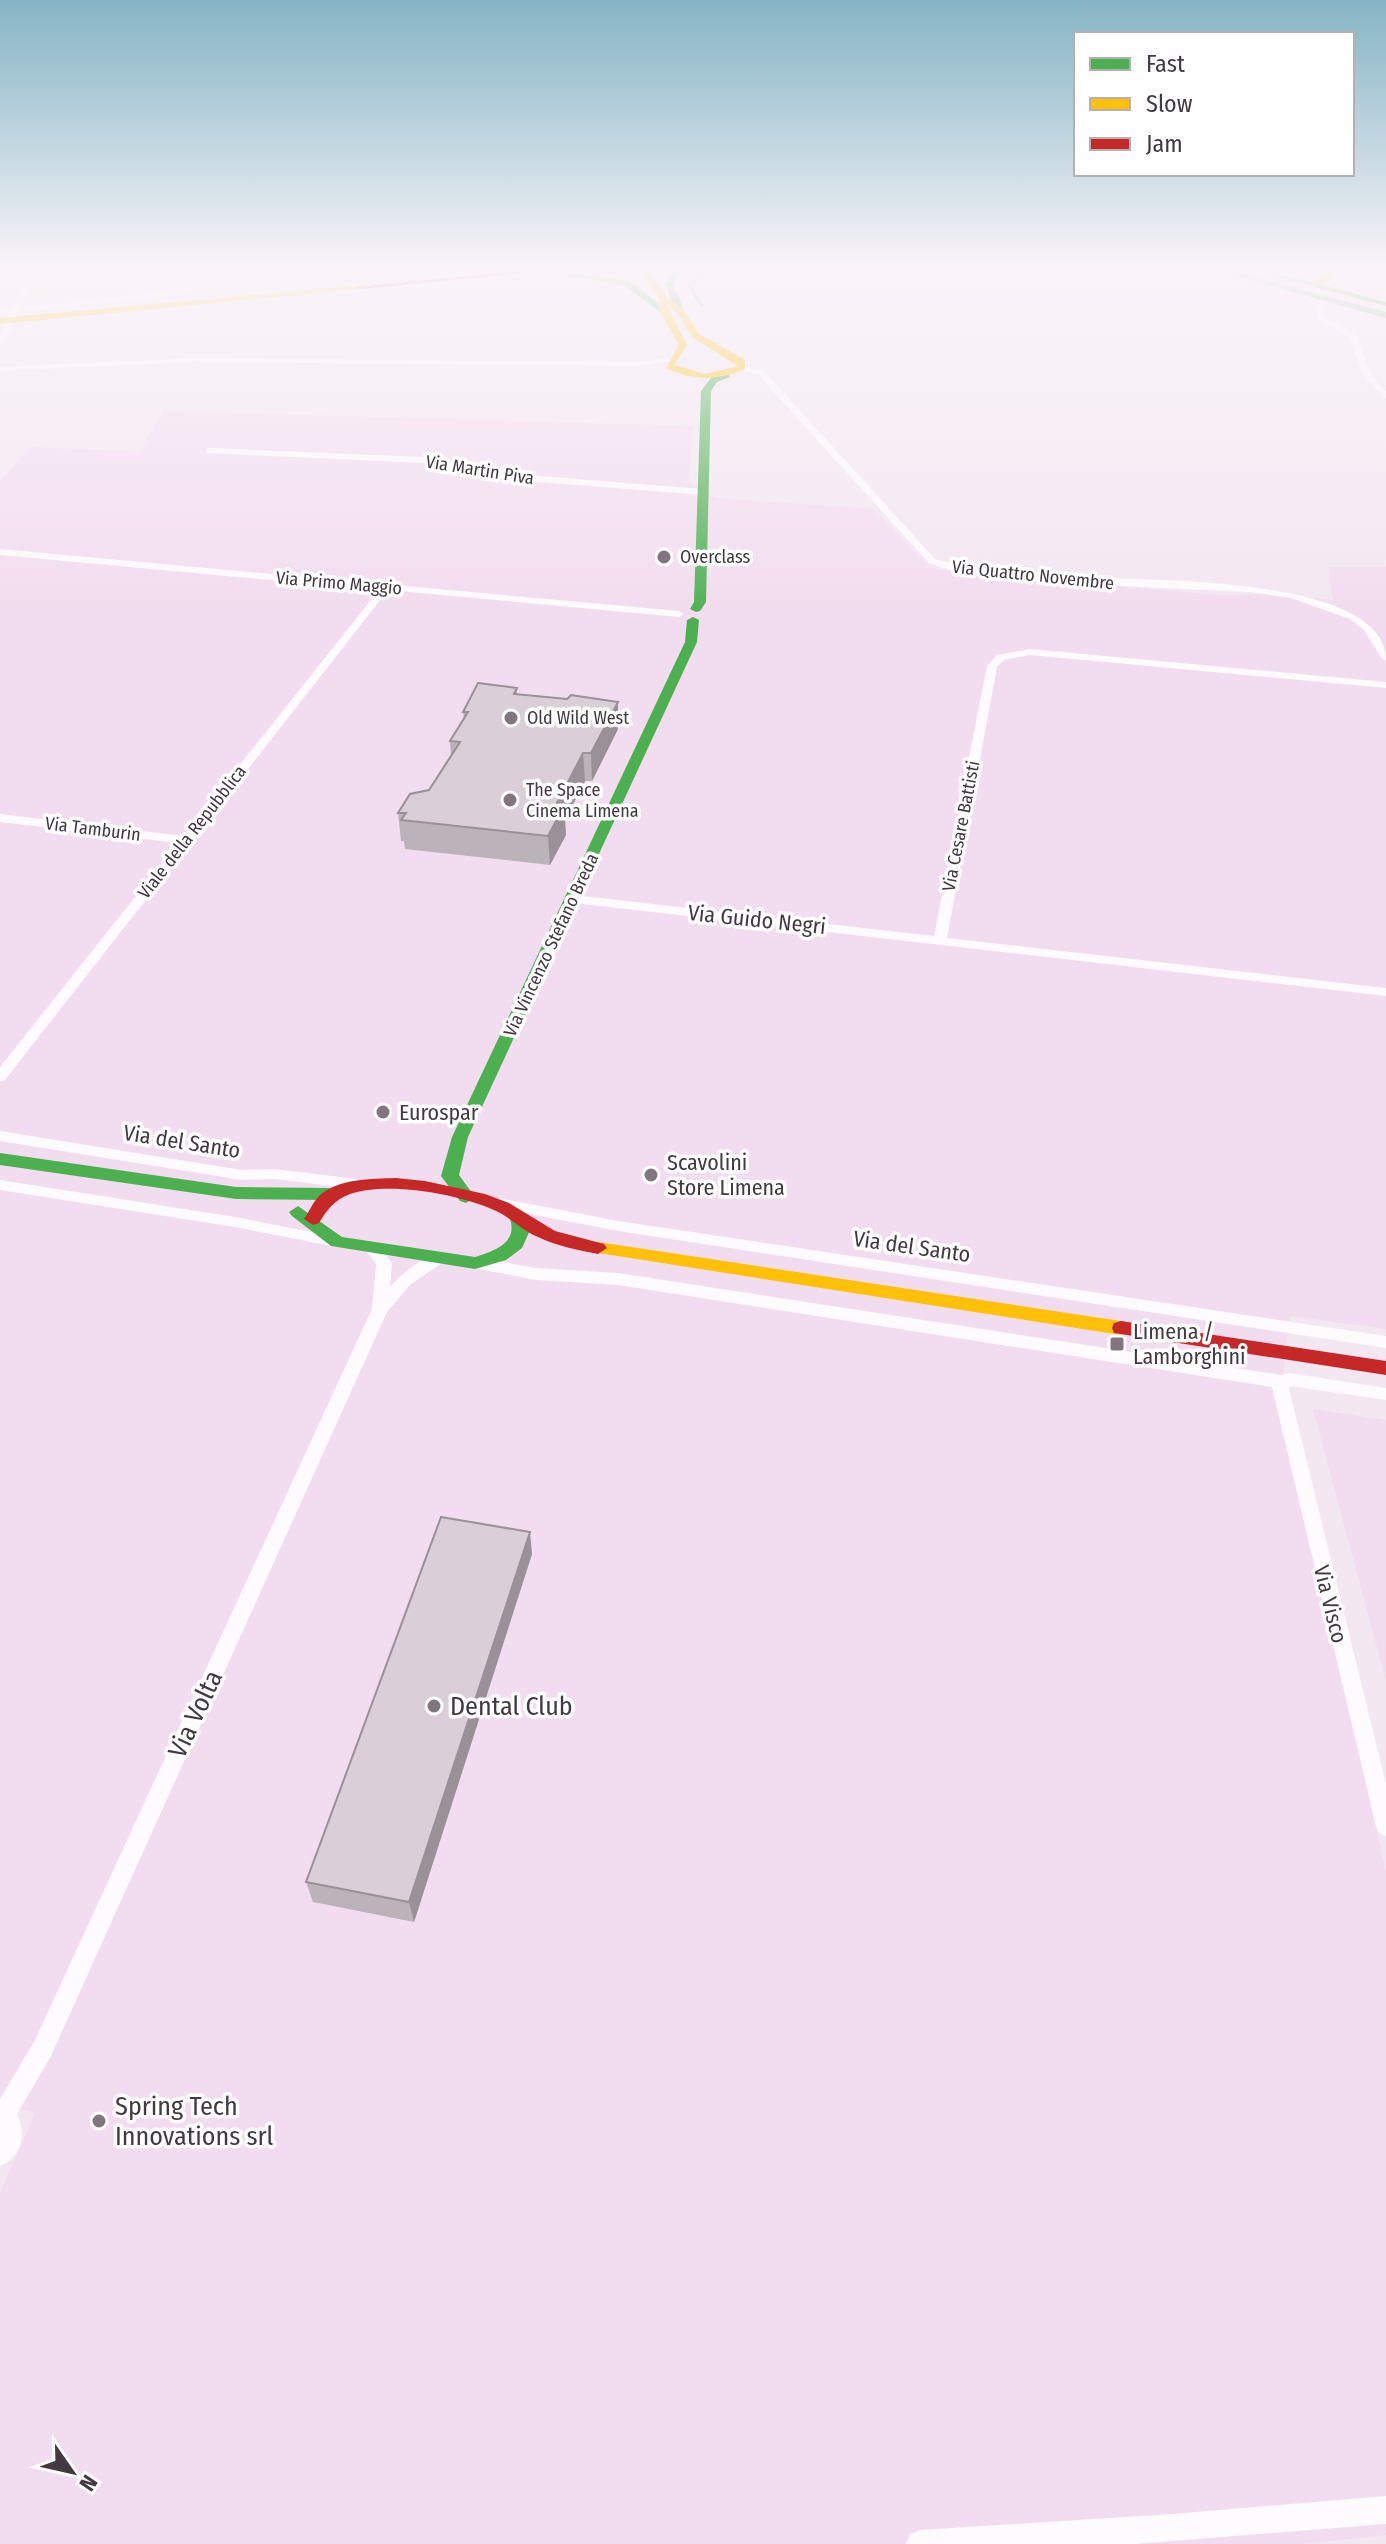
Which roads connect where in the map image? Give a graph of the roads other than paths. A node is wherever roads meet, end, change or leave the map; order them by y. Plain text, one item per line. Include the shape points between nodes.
1 (697, 384) edge
2 (711, 384) edge
3 (771, 384) edge
4 (706, 391) junction
5 (209, 451) dead end
6 (703, 492) junction
7 (0, 552) edge
8 (386, 587) junction
9 (689, 615) junction
10 (1386, 657) edge
11 (1386, 685) edge
12 (0, 818) edge
13 (185, 840) junction
14 (574, 899) junction
15 (940, 939) junction
16 (1386, 992) edge
17 (0, 1077) edge
18 (0, 1136) edge
19 (460, 1137) junction
20 (0, 1159) edge
21 (356, 1184) junction
22 (0, 1185) edge
23 (392, 1186) junction
24 (236, 1193) junction
25 (329, 1194) junction
26 (466, 1197) junction
27 (489, 1201) junction
28 (313, 1219) junction
29 (519, 1219) junction
30 (337, 1242) junction
31 (371, 1247) junction
32 (614, 1251) junction
33 (506, 1252) junction
34 (441, 1258) junction
35 (475, 1263) junction
36 (380, 1309) junction
37 (1200, 1313) junction
38 (1199, 1339) junction
39 (1386, 1342) edge
40 (1386, 1368) edge
41 (1282, 1382) junction
42 (1386, 1394) edge
43 (1386, 1826) edge
44 (2, 2116) edge
45 (0, 2154) edge
46 (1386, 2510) edge
47 (920, 2544) edge

1 - 4 main road
2 - 4 main road
3 - 10 street, Via Quattro Novembre via 932,561 956,569 1053,580 1293,595 1354,617 1368,628
4 - 6 main road, Via Vincenzo Stefano Breda
5 - 6 street, Via Martin Piva via 435,461 538,479
6 - 9 main road, Via Vincenzo Stefano Breda via 700,602
7 - 8 street, Via Primo Maggio
8 - 9 street, Via Primo Maggio
8 - 13 street, Viale della Repubblica
9 - 14 main road, Via Vincenzo Stefano Breda via 693,636
11 - 15 street, Via Cesare Battisti via 1030,652 1001,657 992,666
12 - 13 street, Via Tamburin
13 - 17 street, Viale della Repubblica
14 - 15 street, Via Guido Negri
14 - 19 main road, Via Vincenzo Stefano Breda
15 - 16 street
18 - 21 street, Via del Santo via 242,1175
19 - 23 main road, Via Vincenzo Stefano Breda via 419,1181
19 - 26 main road, Via Vincenzo Stefano Breda via 450,1176
20 - 24 main road
21 - 23 main road, Via del Santo
21 - 25 main road, Via del Santo
22 - 30 street
23 - 26 main road, Via del Santo
24 - 25 main road, Via del Santo
24 - 28 main road, Via del Santo
25 - 28 main road via 317,1204
26 - 27 main road, Via del Santo
27 - 29 main road, Via del Santo
27 - 37 street, Via del Santo via 618,1226
28 - 30 main road, Via del Santo
29 - 32 main road, Via del Santo via 553,1236
29 - 33 main road via 522,1228 516,1244
30 - 31 main road
31 - 34 main road
31 - 36 street via 384,1263
32 - 33 main road
32 - 38 main road
33 - 35 main road
34 - 35 main road
34 - 36 street via 404,1281
35 - 41 street via 872,1316
36 - 44 street, Via Volta via 42,2050
37 - 38 street
37 - 39 street, Via del Santo
38 - 40 main road
41 - 42 street
41 - 43 street, Via Visco via 1288,1426
44 - 45 street, Via Volta via 9,2121 12,2136
46 - 47 street

